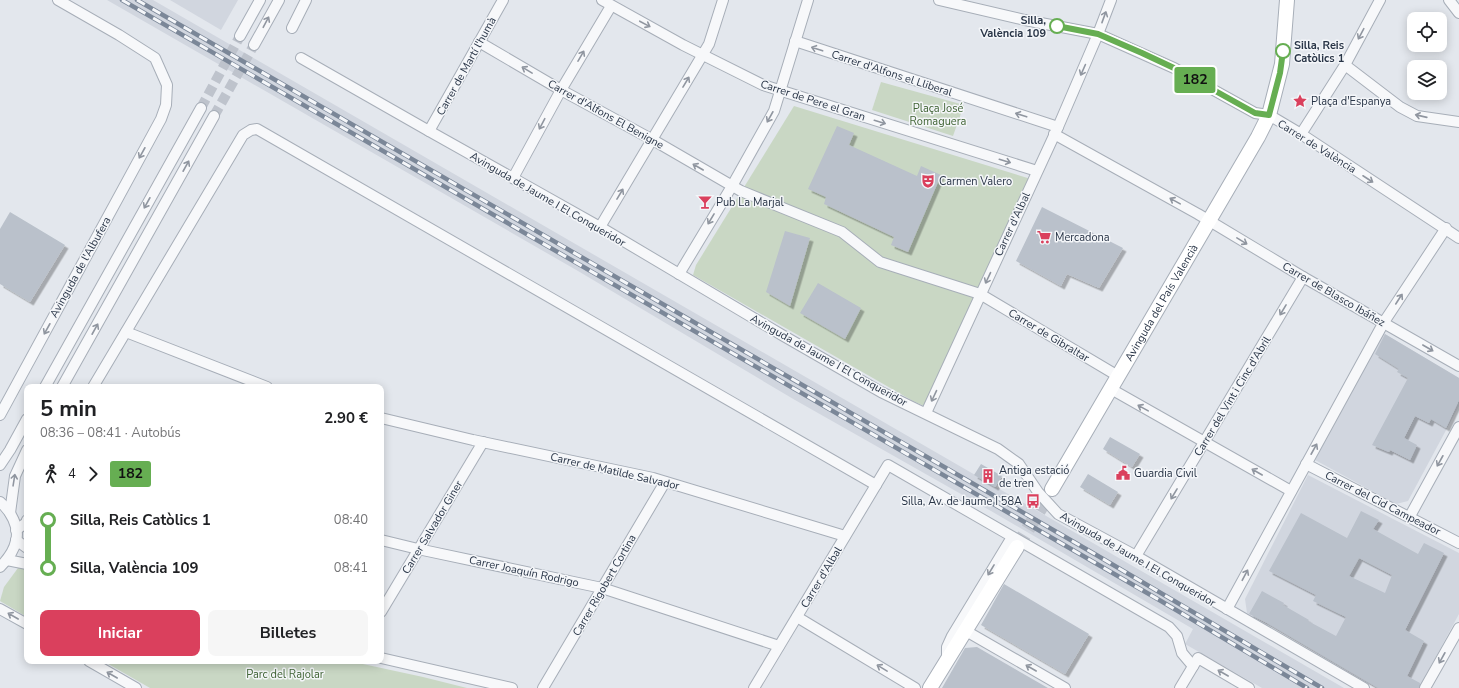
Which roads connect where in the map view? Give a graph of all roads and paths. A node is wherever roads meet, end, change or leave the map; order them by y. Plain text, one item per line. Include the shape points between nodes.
1 (58, 0) edge
2 (260, 0) edge
3 (279, 0) edge
4 (306, 0) edge
5 (503, 0) edge
6 (724, 0) edge
7 (808, 0) edge
8 (939, 0) edge
9 (1111, 0) edge
10 (1287, 0) edge
11 (1380, 0) edge
12 (1449, 0) edge
13 (606, 3) edge
14 (1459, 14) edge
15 (292, 28) dead end
16 (1098, 34) junction
17 (240, 36) tunnel mouth
18 (795, 41) junction
19 (480, 42) junction
20 (254, 45) tunnel mouth
21 (703, 55) junction
22 (301, 58) dead end
23 (1345, 65) junction
24 (561, 90) junction
25 (780, 90) junction
26 (201, 108) tunnel mouth
27 (1269, 115) junction
28 (214, 116) tunnel mouth
29 (1459, 122) edge
30 (1056, 130) junction
31 (429, 131) junction
32 (1301, 134) junction
33 (653, 140) junction
34 (1037, 171) junction
35 (513, 178) junction
36 (732, 186) junction
37 (741, 191) joint
38 (1209, 221) junction
39 (600, 227) junction
40 (1446, 228) junction
41 (1459, 238) edge
42 (679, 274) junction
43 (1303, 277) junction
44 (980, 294) junction
45 (1384, 322) junction
46 (126, 332) junction
47 (1459, 366) edge
48 (1118, 376) junction
49 (47, 384) edge
50 (64, 384) edge
51 (95, 384) edge
52 (259, 384) edge
53 (1111, 389) junction
54 (926, 413) junction
55 (0, 415) edge
56 (384, 419) edge
57 (24, 424) edge
58 (1459, 426) edge
59 (482, 442) junction
60 (1204, 442) junction
61 (24, 456) edge
62 (1306, 464) junction
63 (0, 465) edge
64 (665, 482) junction
65 (876, 485) junction
66 (1052, 490) tunnel mouth
67 (1290, 491) junction
68 (0, 502) edge
69 (10, 513) junction
70 (1410, 516) junction
71 (24, 525) edge
72 (16, 535) junction
73 (845, 536) junction
74 (384, 541) edge
75 (1014, 542) junction
76 (1459, 543) edge
77 (24, 544) edge
78 (418, 549) junction
79 (1136, 556) junction
80 (7, 560) junction
81 (24, 563) edge
82 (0, 568) edge
83 (602, 588) junction
84 (384, 607) edge
85 (0, 609) edge
86 (1227, 609) junction
87 (797, 617) junction
88 (24, 622) edge
89 (1459, 628) edge
90 (966, 630) junction
91 (779, 646) junction
92 (384, 659) edge
93 (947, 660) junction
94 (1196, 662) junction
95 (94, 664) edge
96 (1062, 687) edge
97 (136, 688) edge
98 (512, 688) edge
99 (543, 688) edge
100 (754, 688) edge
101 (916, 688) edge
102 (930, 688) edge
103 (1180, 688) edge
104 (1249, 688) edge
105 (1364, 688) edge
106 (1426, 688) edge

1 -> 55 street, Avinguda de l'Albufera via 155,58 167,85 166,104 161,119
2 - 17 street
20 -> 3 street
4 - 15 street
5 - 19 street, Carrer de Martí l'humà
6 - 21 street
7 - 18 street
8 - 16 street, Carrer de València
16 -> 9 street, Carrer d'Albal
10 - 27 street, Avinguda del País Valencià via 1282,64
11 -> 23 street
12 - 14 street
13 -> 21 street, Carrer de Pere el Gran
24 -> 13 street
16 - 27 street, Carrer de València via 1174,68 1255,113
16 -> 30 street, Carrer d'Albal
18 - 25 street
30 -> 18 street, Carrer d'Alfons el Lliberal
24 -> 19 street, Carrer d'Alfons El Benigne
19 - 31 street, Carrer de Martí l'humà
21 - 25 street, Carrer de Pere el Gran via 763,85
33 -> 21 street
22 - 31 street, Avinguda de Jaume I El Conqueridor
29 -> 23 street via 1417,116 1400,107
23 - 32 street
24 - 33 street, Carrer d'Alfons El Benigne
24 -> 35 street
25 -> 34 street, Carrer de Pere el Gran
25 -> 36 street via 774,111
26 -> 49 street
27 - 32 street, Carrer de València
27 - 38 street, Avinguda del País Valencià
50 -> 28 street
30 - 34 street, Carrer d'Albal
38 -> 30 street, Carrer d'Alfons el Lliberal
31 - 35 street, Avinguda de Jaume I El Conqueridor
32 -> 40 street, Carrer de València
36 -> 33 street, Carrer d'Alfons El Benigne
39 -> 33 street
34 -> 44 street, Carrer d'Albal
35 - 39 street, Avinguda de Jaume I El Conqueridor
36 - 37 street, Carrer d'Alfons El Benigne
36 -> 42 street
37 - 44 street, Carrer de Gibraltar via 842,232 880,262
38 -> 43 street, Carrer de Blasco Ibáñez
38 - 48 street, Avinguda del País Valencià
39 - 42 street, Avinguda de Jaume I El Conqueridor
40 - 41 street, Carrer de València
45 -> 40 street
42 - 54 street, Avinguda de Jaume I El Conqueridor via 881,392
43 - 45 street, Carrer de Blasco Ibáñez
43 -> 60 street, Carrer del Vint i Cinc d'Abril
44 - 48 street, Carrer de Gibraltar
44 -> 54 street, Carrer d'Albal
45 -> 47 street, Carrer de Blasco Ibáñez
62 -> 45 street
46 - 51 street
46 - 52 street
46 - 65 street via 243,135 257,129
48 - 53 street, Avinguda del País Valencià
60 -> 53 street
53 - 66 street, Avinguda del País Valencià
54 - 79 street, Avinguda de Jaume I El Conqueridor via 998,449 1019,464 1038,492 1058,514
56 - 59 street, Carrer de Matilde Salvador
57 - 63 street
58 -> 70 street
59 - 64 street, Carrer de Matilde Salvador
59 - 78 street, Carrer Salvador Giner
67 -> 60 street
60 -> 79 street, Carrer del Vint i Cinc d'Abril
69 -> 61 street via 15,476
62 - 67 street
62 - 70 street, Carrer del Cid Campeador
64 - 73 street, Carrer de Matilde Salvador
64 - 83 street, Carrer Rigobert Cortina
65 - 73 street, Carrer d'Albal
65 - 75 street, Carrer d'Albal via 888,465
86 -> 67 street
68 - 69 street
69 - 72 street
70 - 76 street, Carrer del Cid Campeador
71 - 72 street
72 - 77 street
72 - 80 street
73 - 87 street, Carrer d'Albal
74 - 78 street, Carrer Joaquín Rodrigo
75 - 90 street
75 -> 93 street via 952,636 947,647
75 - 94 street via 1169,627 1177,636 1182,653
78 - 83 street, Carrer Joaquín Rodrigo
78 - 84 street, Carrer Salvador Giner
79 - 86 street, Avinguda de Jaume I El Conqueridor
80 - 81 street
80 - 82 street
83 - 91 street, Carrer Joaquín Rodrigo
83 - 99 street, Carrer Rigobert Cortina
88 -> 85 street
86 - 105 street, Avinguda de Jaume I El Conqueridor
87 - 91 street, Carrer d'Albal
101 -> 87 street
89 -> 106 street
90 - 93 street
96 -> 90 street
91 - 100 street, Carrer d'Albal
92 - 98 street
93 - 102 street
94 - 103 street
104 -> 94 street
97 -> 95 street

